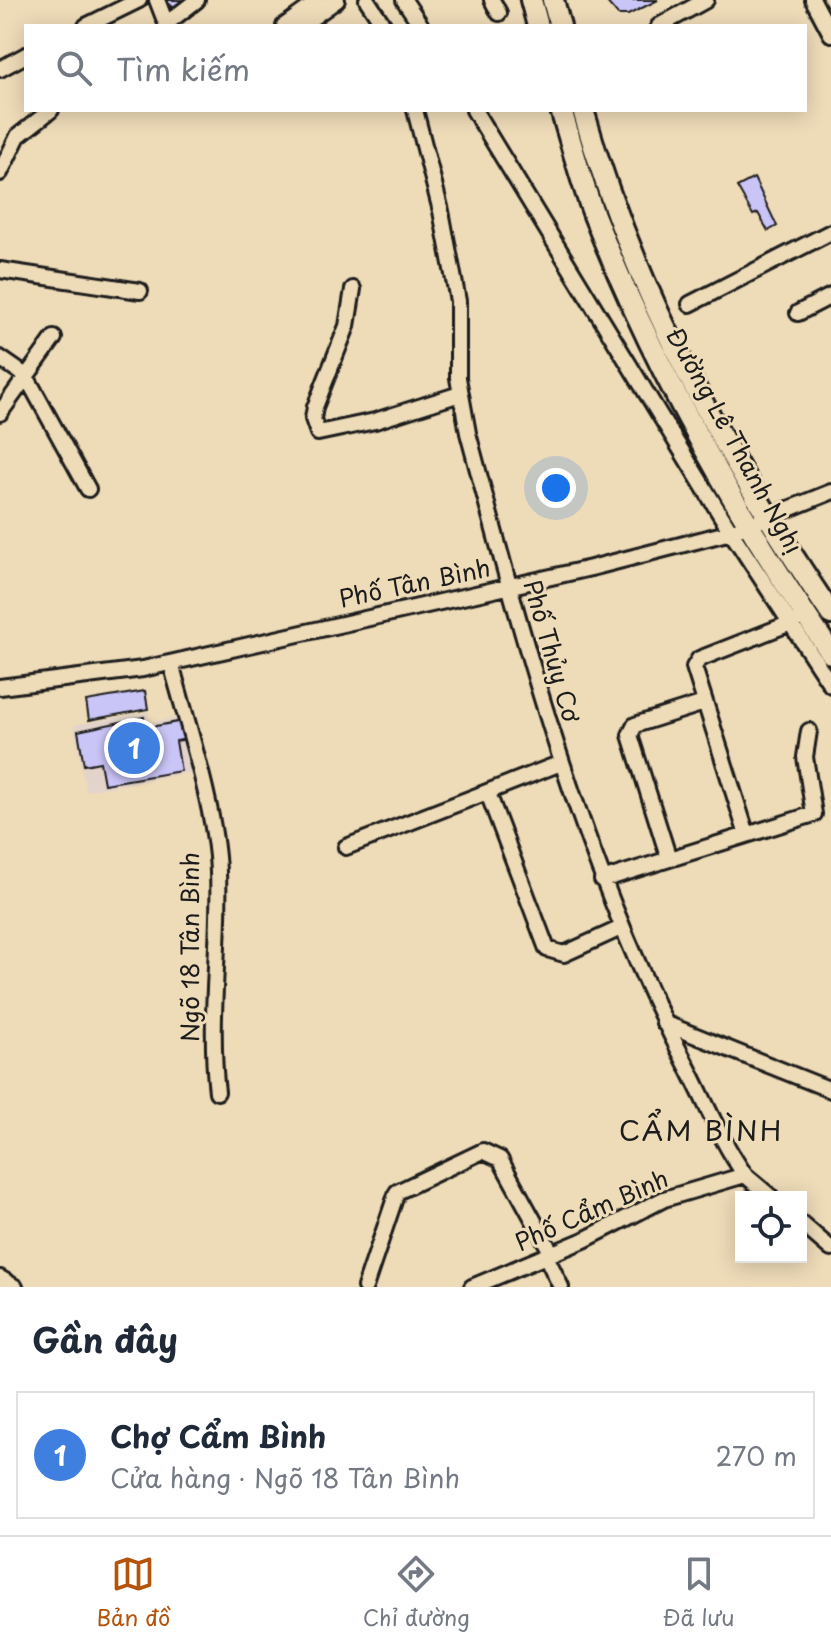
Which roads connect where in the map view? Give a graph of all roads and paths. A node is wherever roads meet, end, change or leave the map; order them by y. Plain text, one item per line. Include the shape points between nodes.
1 (139, 0) edge
2 (157, 0) edge
3 (197, 0) edge
4 (367, 0) edge
5 (404, 0) edge
6 (531, 0) edge
7 (553, 0) edge
8 (706, 0) edge
9 (813, 0) edge
10 (329, 1) edge
11 (826, 13) edge
12 (90, 24) edge
13 (166, 24) edge
14 (167, 24) edge
15 (288, 24) edge
16 (303, 24) edge
17 (383, 24) edge
18 (418, 24) edge
19 (537, 24) edge
20 (559, 24) edge
21 (663, 24) edge
22 (831, 34) edge
23 (24, 56) edge
24 (0, 69) edge
25 (48, 112) edge
26 (416, 112) edge
27 (475, 112) edge
28 (562, 112) edge
29 (584, 112) edge
30 (0, 173) edge
31 (831, 232) edge
32 (616, 238) junction
33 (0, 270) edge
34 (353, 289) dead end
35 (140, 291) dead end
36 (831, 296) edge
37 (690, 304) dead end
38 (798, 313) dead end
39 (54, 338) dead end
40 (0, 358) edge
41 (26, 376) junction
42 (460, 394) junction
43 (0, 413) edge
44 (88, 489) dead end
45 (831, 492) edge
46 (748, 525) junction
47 (509, 586) junction
48 (831, 614) edge
49 (798, 620) junction
50 (831, 653) edge
51 (171, 663) junction
52 (831, 685) edge
53 (0, 687) edge
54 (704, 703) junction
55 (809, 731) dead end
56 (561, 763) junction
57 (488, 793) junction
58 (746, 832) junction
59 (346, 847) dead end
60 (669, 859) junction
61 (602, 880) junction
62 (621, 928) junction
63 (664, 1023) junction
64 (831, 1090) edge
65 (217, 1092) dead end
66 (745, 1175) junction
67 (764, 1191) edge
68 (807, 1228) edge
69 (831, 1249) edge
70 (549, 1255) junction
71 (0, 1278) edge
72 (15, 1287) edge
73 (365, 1287) edge
74 (472, 1287) edge
75 (561, 1287) edge

1 - 12 street
2 - 13 street
3 - 14 street
4 - 17 street
5 - 18 street
6 - 19 highway
7 - 20 highway
8 - 21 street
9 - 11 street
10 - 15 street
10 - 16 street
11 - 22 street
23 - 24 street
25 - 30 street via 18,136
26 - 42 street, Phố Thủy Cơ via 458,301
27 - 46 street
28 - 32 highway, Đường Lê Thanh Nghị
29 - 32 highway, Đường Lê Thanh Nghị
31 - 37 street
32 - 46 highway, Đường Lê Thanh Nghị via 669,340
33 - 35 street
34 - 42 street via 347,326 315,407 318,433
36 - 38 street
39 - 41 street
40 - 41 street
41 - 43 street
41 - 44 street
42 - 47 street, Phố Thủy Cơ
45 - 46 street, Phố Tân Bình
46 - 47 street, Phố Tân Bình
46 - 48 highway, Đường Lê Thanh Nghị
46 - 49 highway, Đường Lê Thanh Nghị
47 - 51 street, Phố Tân Bình
47 - 56 street, Phố Thủy Cơ
49 - 50 highway, Đường Lê Thanh Nghị
49 - 52 street
49 - 54 street via 695,663
51 - 53 street, Phố Tân Bình
51 - 65 street, Ngõ 18 Tân Bình via 218,870 211,1044
54 - 58 street
54 - 60 street via 635,725 630,735
55 - 58 street via 805,757 814,814
56 - 57 street
56 - 61 street, Phố Thủy Cơ
57 - 59 street
57 - 62 street via 547,949 564,954
58 - 60 street
60 - 61 street
61 - 62 street, Phố Thủy Cơ
62 - 63 street, Phố Thủy Cơ
63 - 64 street
63 - 66 street, Phố Thủy Cơ
66 - 67 street
66 - 70 street, Phố Cẩm Bình via 664,1199
68 - 69 street
70 - 73 street via 500,1159 483,1151 397,1192
70 - 74 street, Phố Cẩm Bình
70 - 75 street
71 - 72 street

